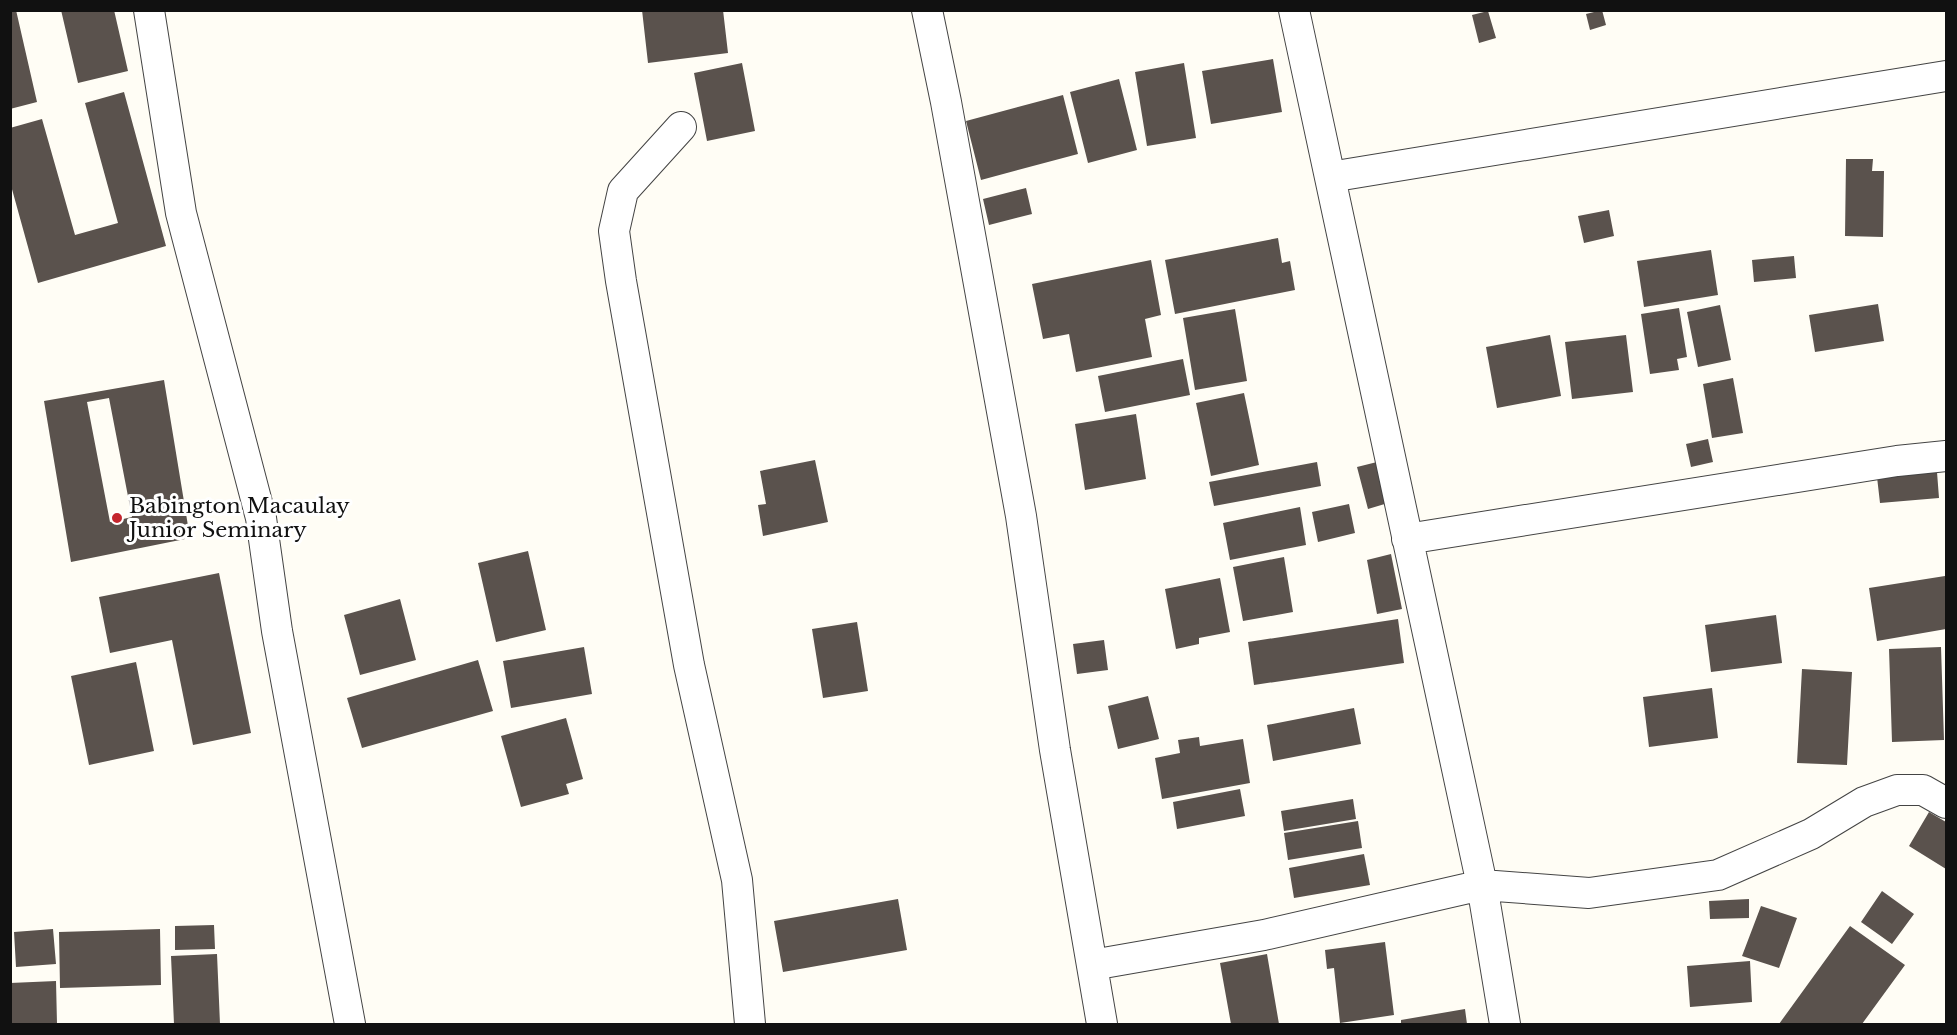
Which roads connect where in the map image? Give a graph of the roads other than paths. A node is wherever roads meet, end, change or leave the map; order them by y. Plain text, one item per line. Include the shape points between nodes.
1 (149, 10) edge
2 (1294, 10) edge
3 (933, 12) edge
4 (1947, 76) edge
5 (681, 127) dead end
6 (1330, 177) junction
7 (1947, 456) edge
8 (1407, 539) junction
9 (1947, 803) edge
10 (1482, 885) junction
11 (1092, 965) junction
12 (350, 1024) edge
13 (750, 1024) edge
14 (1102, 1024) edge
15 (1504, 1024) edge

1 - 12 street via 181,213 261,518 277,631
2 - 6 street
3 - 11 street via 1021,516
4 - 6 street
5 - 13 street via 623,190 614,231 690,665 737,880
6 - 8 street
7 - 8 street
8 - 10 street
9 - 10 street via 1923,790 1897,790 1864,802 1811,834 1718,875 1589,893
10 - 11 street via 1264,935
10 - 15 street
11 - 14 street

